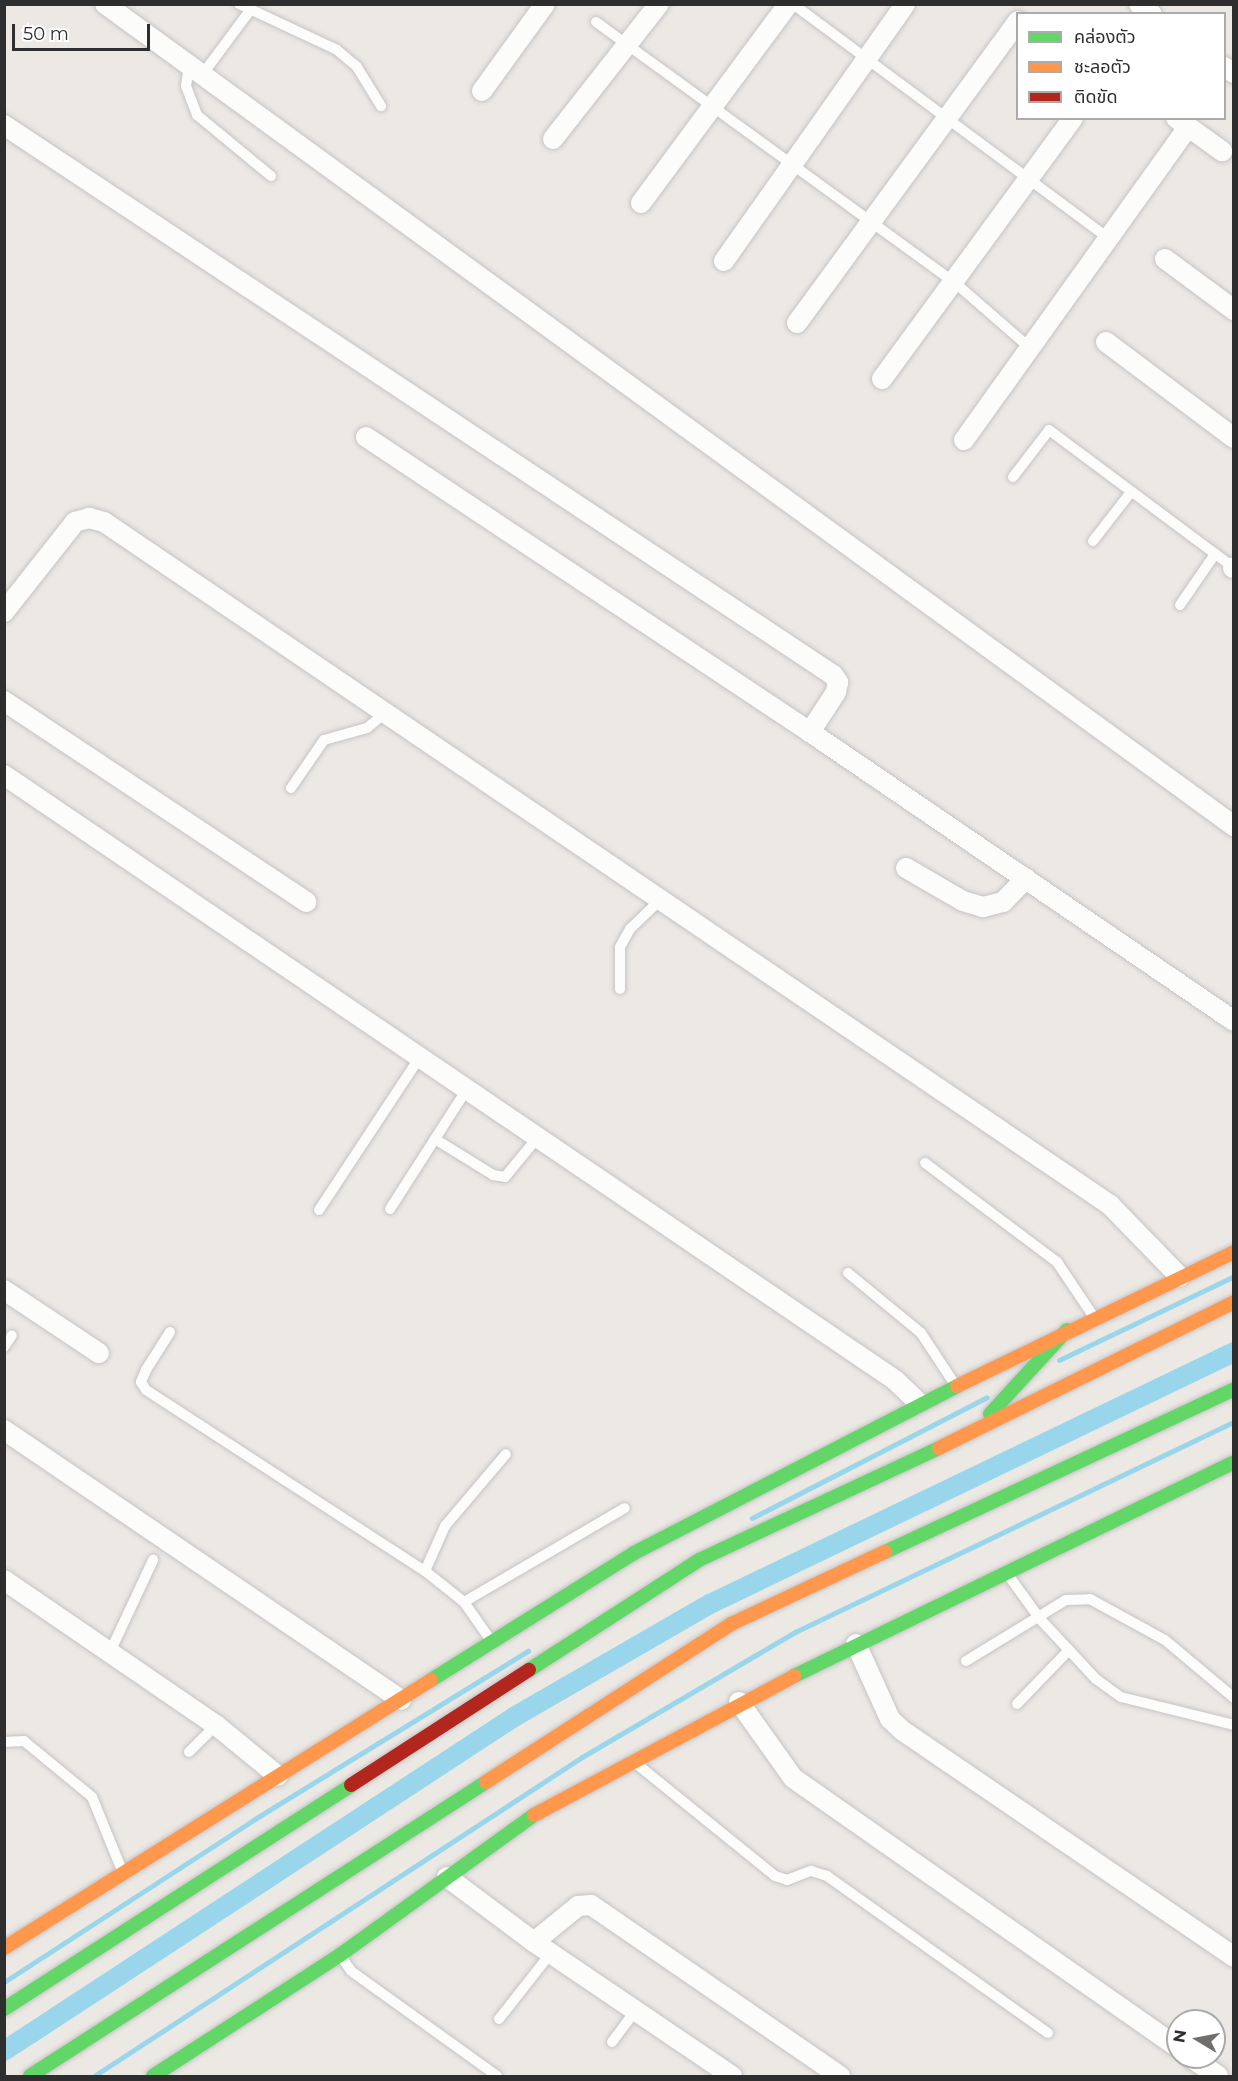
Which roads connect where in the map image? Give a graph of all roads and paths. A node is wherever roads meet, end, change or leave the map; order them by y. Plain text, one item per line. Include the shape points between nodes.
1 (105, 4) edge
2 (239, 4) edge
3 (545, 4) edge
4 (659, 4) edge
5 (788, 4) edge
6 (793, 4) edge
7 (905, 4) edge
8 (251, 9) junction
9 (1016, 20) edge
10 (596, 22) dead end
11 (627, 44) junction
12 (868, 58) junction
13 (196, 70) junction
14 (483, 91) dead end
15 (381, 106) dead end
16 (712, 108) junction
17 (946, 118) junction
18 (1072, 120) edge
19 (1182, 123) edge
20 (4, 125) edge
21 (553, 139) dead end
22 (1222, 151) dead end
23 (793, 164) junction
24 (271, 176) dead end
25 (1029, 178) junction
26 (641, 203) dead end
27 (871, 221) junction
28 (1109, 239) junction
29 (1165, 259) dead end
30 (724, 261) dead end
31 (953, 282) junction
32 (1233, 310) edge
33 (796, 323) dead end
34 (1106, 342) dead end
35 (1030, 348) junction
36 (882, 379) dead end
37 (366, 438) dead end
38 (1233, 438) edge
39 (964, 440) dead end
40 (1013, 477) dead end
41 (1131, 492) junction
42 (1093, 541) dead end
43 (1215, 554) junction
44 (1233, 568) edge
45 (1180, 605) dead end
46 (4, 612) edge
47 (4, 701) edge
48 (385, 713) junction
49 (810, 732) junction
50 (4, 775) edge
51 (291, 788) dead end
52 (1233, 826) edge
53 (906, 867) dead end
54 (1026, 878) junction
55 (660, 900) junction
56 (306, 902) dead end
57 (620, 989) dead end
58 (1233, 1021) edge
59 (420, 1057) junction
60 (467, 1089) junction
61 (538, 1137) junction
62 (435, 1139) junction
63 (925, 1163) dead end
64 (390, 1209) dead end
65 (319, 1210) dead end
66 (1233, 1252) edge
67 (848, 1273) dead end
68 (1180, 1277) junction
69 (4, 1290) edge
70 (1233, 1302) edge
71 (1095, 1317) junction
72 (1067, 1330) junction
73 (170, 1332) dead end
74 (12, 1335) dead end
75 (4, 1347) edge
76 (99, 1353) dead end
77 (956, 1386) junction
78 (1233, 1389) edge
79 (918, 1401) dead end
80 (979, 1426) junction
81 (4, 1430) edge
82 (506, 1454) dead end
83 (1233, 1461) edge
84 (625, 1508) dead end
85 (153, 1560) dead end
86 (425, 1571) junction
87 (1006, 1572) junction
88 (4, 1580) edge
89 (464, 1602) junction
90 (1040, 1619) junction
91 (492, 1642) junction
92 (856, 1644) junction
93 (1069, 1650) junction
94 (110, 1652) junction
95 (966, 1661) dead end
96 (1233, 1698) edge
97 (400, 1700) junction
98 (739, 1702) junction
99 (1017, 1704) dead end
100 (216, 1725) junction
101 (1233, 1725) edge
102 (4, 1742) edge
103 (189, 1752) dead end
104 (632, 1761) junction
105 (278, 1776) junction
106 (124, 1874) junction
107 (447, 1877) junction
108 (8, 1941) edge
109 (543, 1948) junction
110 (340, 1955) junction
111 (1233, 1958) edge
112 (4, 2009) edge
113 (635, 2011) junction
114 (499, 2019) dead end
115 (1048, 2033) dead end
116 (1166, 2040) edge
117 (612, 2042) dead end
118 (30, 2076) edge
119 (153, 2076) edge
120 (497, 2076) edge
121 (731, 2076) edge
122 (840, 2076) edge

1 - 13 street
2 - 8 lane
3 - 14 street
4 - 11 street
5 - 16 street
6 - 12 lane
7 - 12 street
8 - 13 lane
8 - 15 lane via 336,50 357,67
9 - 17 street
10 - 11 lane
11 - 16 lane
11 - 21 street
12 - 17 lane
12 - 23 street
13 - 24 lane via 186,86 197,115
13 - 52 street
16 - 23 lane
16 - 26 street
17 - 25 lane
17 - 27 street
18 - 25 street
19 - 22 street
19 - 28 street
20 - 49 street via 833,675 838,682 836,692
23 - 27 lane
23 - 30 street
25 - 28 lane
25 - 31 street
27 - 31 lane
27 - 33 street
28 - 35 street
29 - 32 street
31 - 35 lane
31 - 36 street
34 - 38 street
35 - 39 street
37 - 49 street
40 - 41 lane via 1049,430
41 - 42 lane
41 - 43 lane
43 - 44 lane
43 - 45 lane
46 - 48 street via 75,522 89,518 104,522
47 - 56 street
48 - 51 lane via 367,728 324,741
48 - 55 street
49 - 54 street
50 - 59 street
53 - 54 street via 963,901 983,907 1003,902
54 - 58 street
55 - 57 lane via 630,929 620,947
55 - 68 street via 1110,1205
59 - 60 street
59 - 65 lane
60 - 61 street
60 - 62 lane
61 - 62 lane via 505,1177 493,1174
61 - 79 street via 895,1380
62 - 64 lane
63 - 71 lane via 1057,1262
66 - 68 main road
67 - 77 lane via 921,1333
68 - 71 main road
69 - 76 street
70 - 80 main road
71 - 72 main road
72 - 77 main road
72 - 80 main road
73 - 86 lane via 146,1370 141,1382 146,1389
74 - 75 lane
77 - 91 main road via 634,1553
78 - 118 main road via 731,1624
80 - 112 main road via 699,1560
81 - 97 street
82 - 86 lane via 445,1526
83 - 87 main road
84 - 89 lane
85 - 94 lane
86 - 89 lane
87 - 90 lane
87 - 92 main road
88 - 94 street
89 - 91 lane
90 - 93 lane
90 - 95 lane
90 - 96 lane via 1076,1597 1109,1607 1165,1640
91 - 97 main road
92 - 98 main road
92 - 111 street via 890,1719 903,1731
93 - 99 lane
93 - 101 lane via 1096,1679 1121,1697
94 - 100 street
97 - 105 main road
98 - 104 main road
98 - 116 street via 793,1778
100 - 103 lane
100 - 105 street
102 - 106 lane via 24,1741 92,1797
104 - 107 main road via 543,1809
104 - 115 lane via 775,1876 787,1880 811,1871 827,1876
105 - 106 main road
106 - 108 main road
107 - 109 street
107 - 110 main road
109 - 113 street
109 - 114 lane
109 - 122 street via 578,1906 591,1905
110 - 119 main road
110 - 120 lane via 351,1971
113 - 117 lane
113 - 121 street

